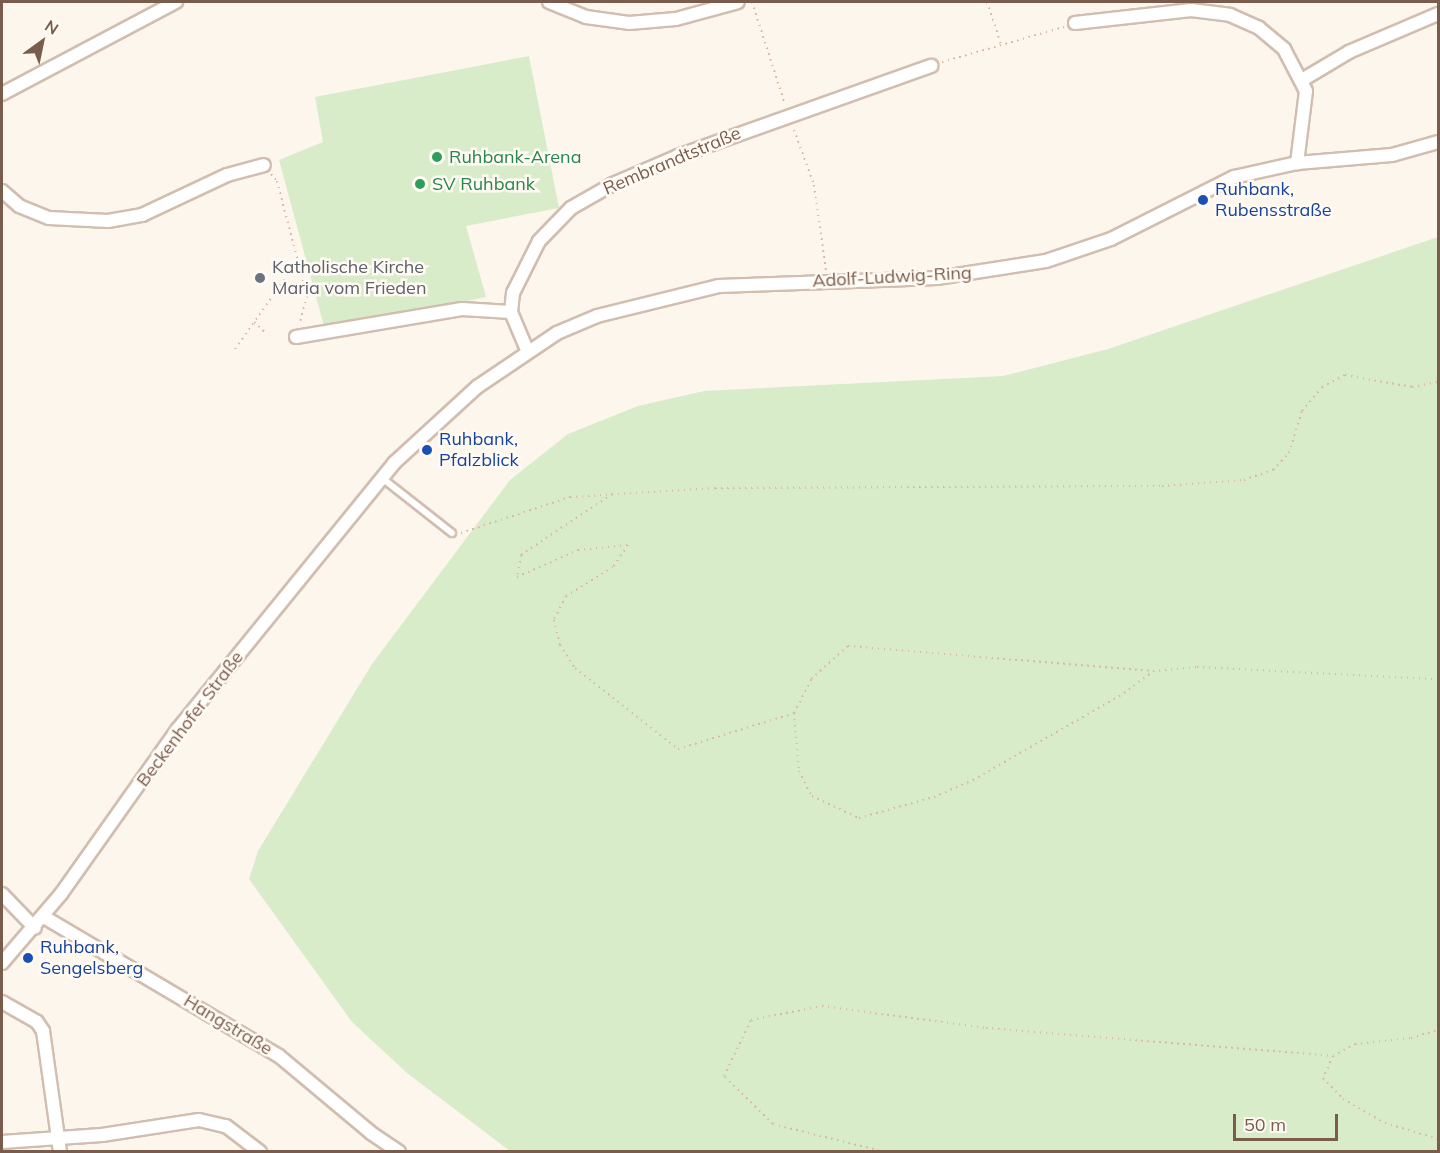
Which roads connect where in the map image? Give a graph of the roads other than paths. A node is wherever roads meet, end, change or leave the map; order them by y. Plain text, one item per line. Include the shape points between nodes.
1 (176, 2) edge
2 (549, 2) edge
3 (738, 2) edge
4 (1438, 14) edge
5 (1075, 23) road end
6 (931, 66) road end
7 (1302, 80) junction
8 (2, 94) edge
9 (1438, 142) edge
10 (1297, 163) junction
11 (264, 165) road end
12 (2, 191) edge
13 (511, 312) junction
14 (296, 337) road end
15 (527, 350) junction
16 (382, 478) junction
17 (452, 533) road end
18 (2, 894) edge
19 (44, 917) junction
20 (35, 928) junction
21 (2, 963) edge
22 (2, 1002) edge
23 (2, 1142) edge
24 (59, 1145) edge
25 (260, 1152) edge
26 (399, 1152) edge

1 - 8 street
2 - 3 street via 586,17 629,23 676,19
4 - 7 street via 1349,52
5 - 7 street via 1169,10 1221,13 1271,37 1284,49
6 - 13 street, Rembrandtstraße via 788,114 638,172 571,208 529,257 513,293
7 - 10 street via 1307,105
9 - 10 street, Adolf-Ludwig-Ring via 1392,154
10 - 15 street, Adolf-Ludwig-Ring via 1234,177 1111,239 1046,261 937,279 730,285 677,293 597,316
11 - 12 street via 227,176 142,215 108,221 49,218 19,206
13 - 14 street via 462,309
13 - 15 street
15 - 16 street, Adolf-Ludwig-Ring via 447,413
16 - 17 lane
16 - 19 street, Beckenhofer Straße via 178,729
18 - 20 street
19 - 20 street, Beckenhofer Straße
19 - 26 street, Hangstraße via 279,1056
20 - 21 street, Beckenhofer Straße
22 - 24 street via 37,1022 44,1031
23 - 24 street
24 - 25 street via 200,1120 226,1126

